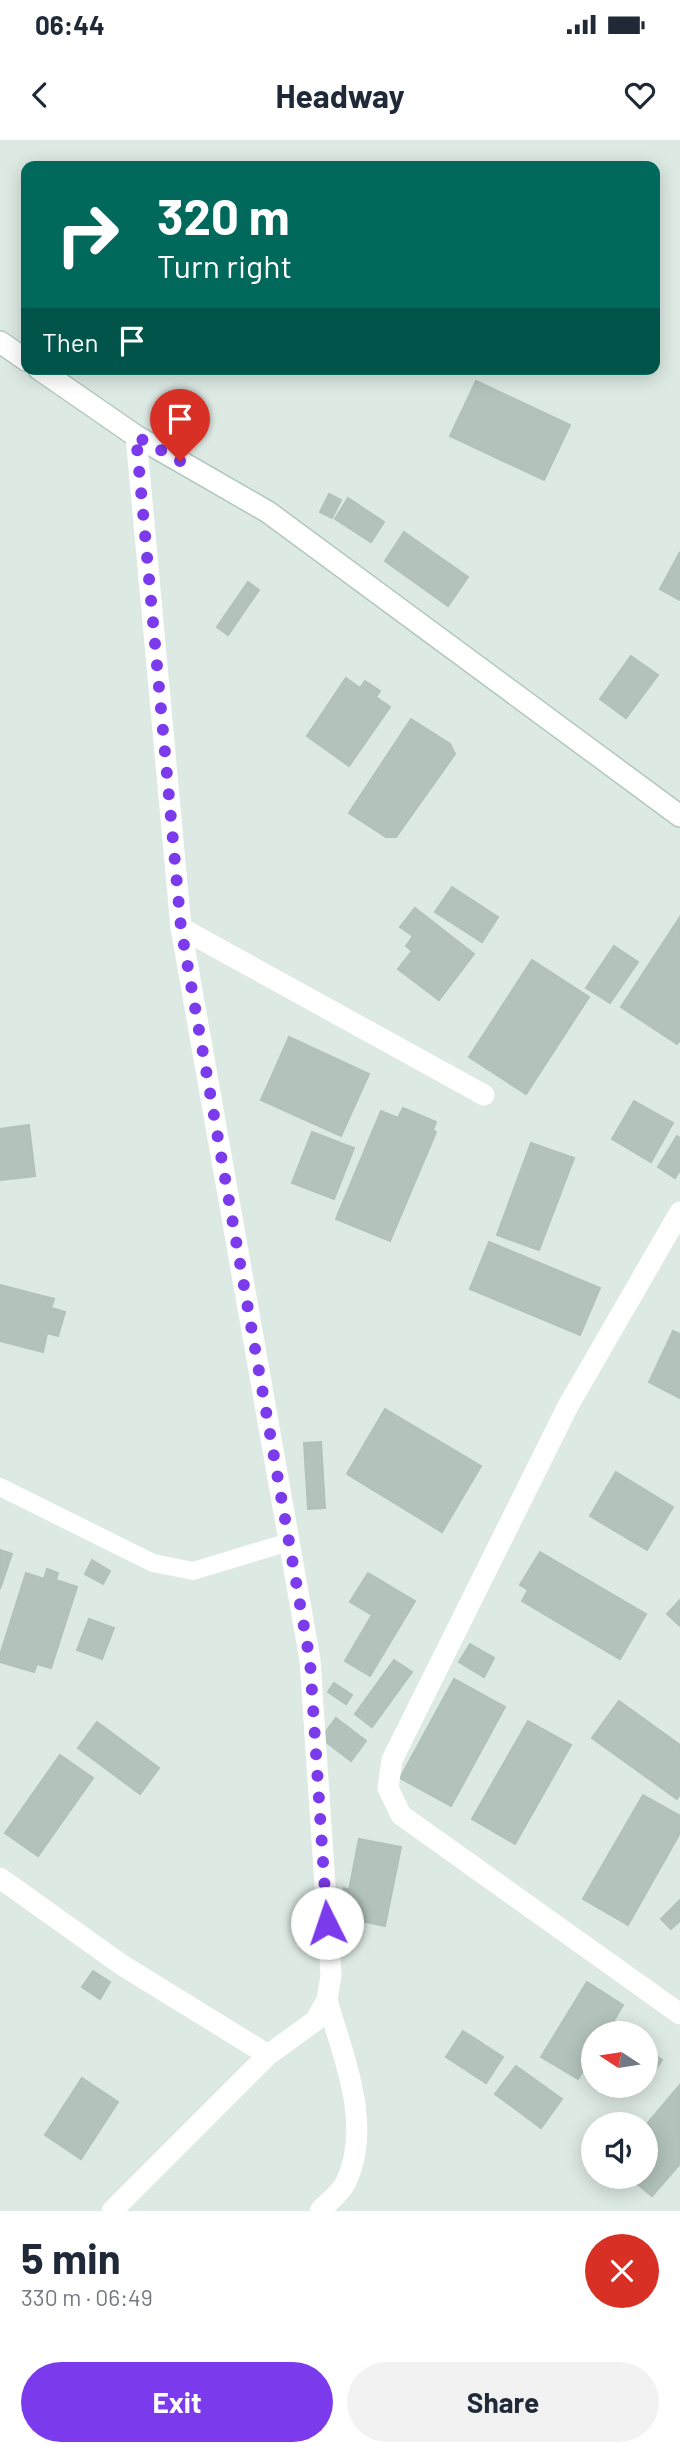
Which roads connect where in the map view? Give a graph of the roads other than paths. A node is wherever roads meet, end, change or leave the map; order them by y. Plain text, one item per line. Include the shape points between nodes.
1 (0, 342) edge
2 (21, 357) edge
3 (48, 375) edge
4 (136, 436) junction
5 (680, 816) edge
6 (181, 928) junction
7 (484, 1095) dead end
8 (678, 1219) edge
9 (0, 1487) edge
10 (289, 1542) junction
11 (0, 1878) edge
12 (327, 2000) junction
13 (680, 2014) edge
14 (268, 2055) junction
15 (112, 2211) edge
16 (320, 2211) edge

1 - 2 street
3 - 4 street
4 - 5 street via 268,512
4 - 6 street
6 - 7 street
6 - 10 street
8 - 13 street via 568,1406 392,1760 388,1788 401,1815
9 - 10 lane via 153,1563 193,1572
10 - 12 street via 310,1661 331,1975
11 - 14 street via 134,1972
12 - 14 street via 309,2028
12 - 16 street via 354,2096 356,2140 345,2183
14 - 15 street

